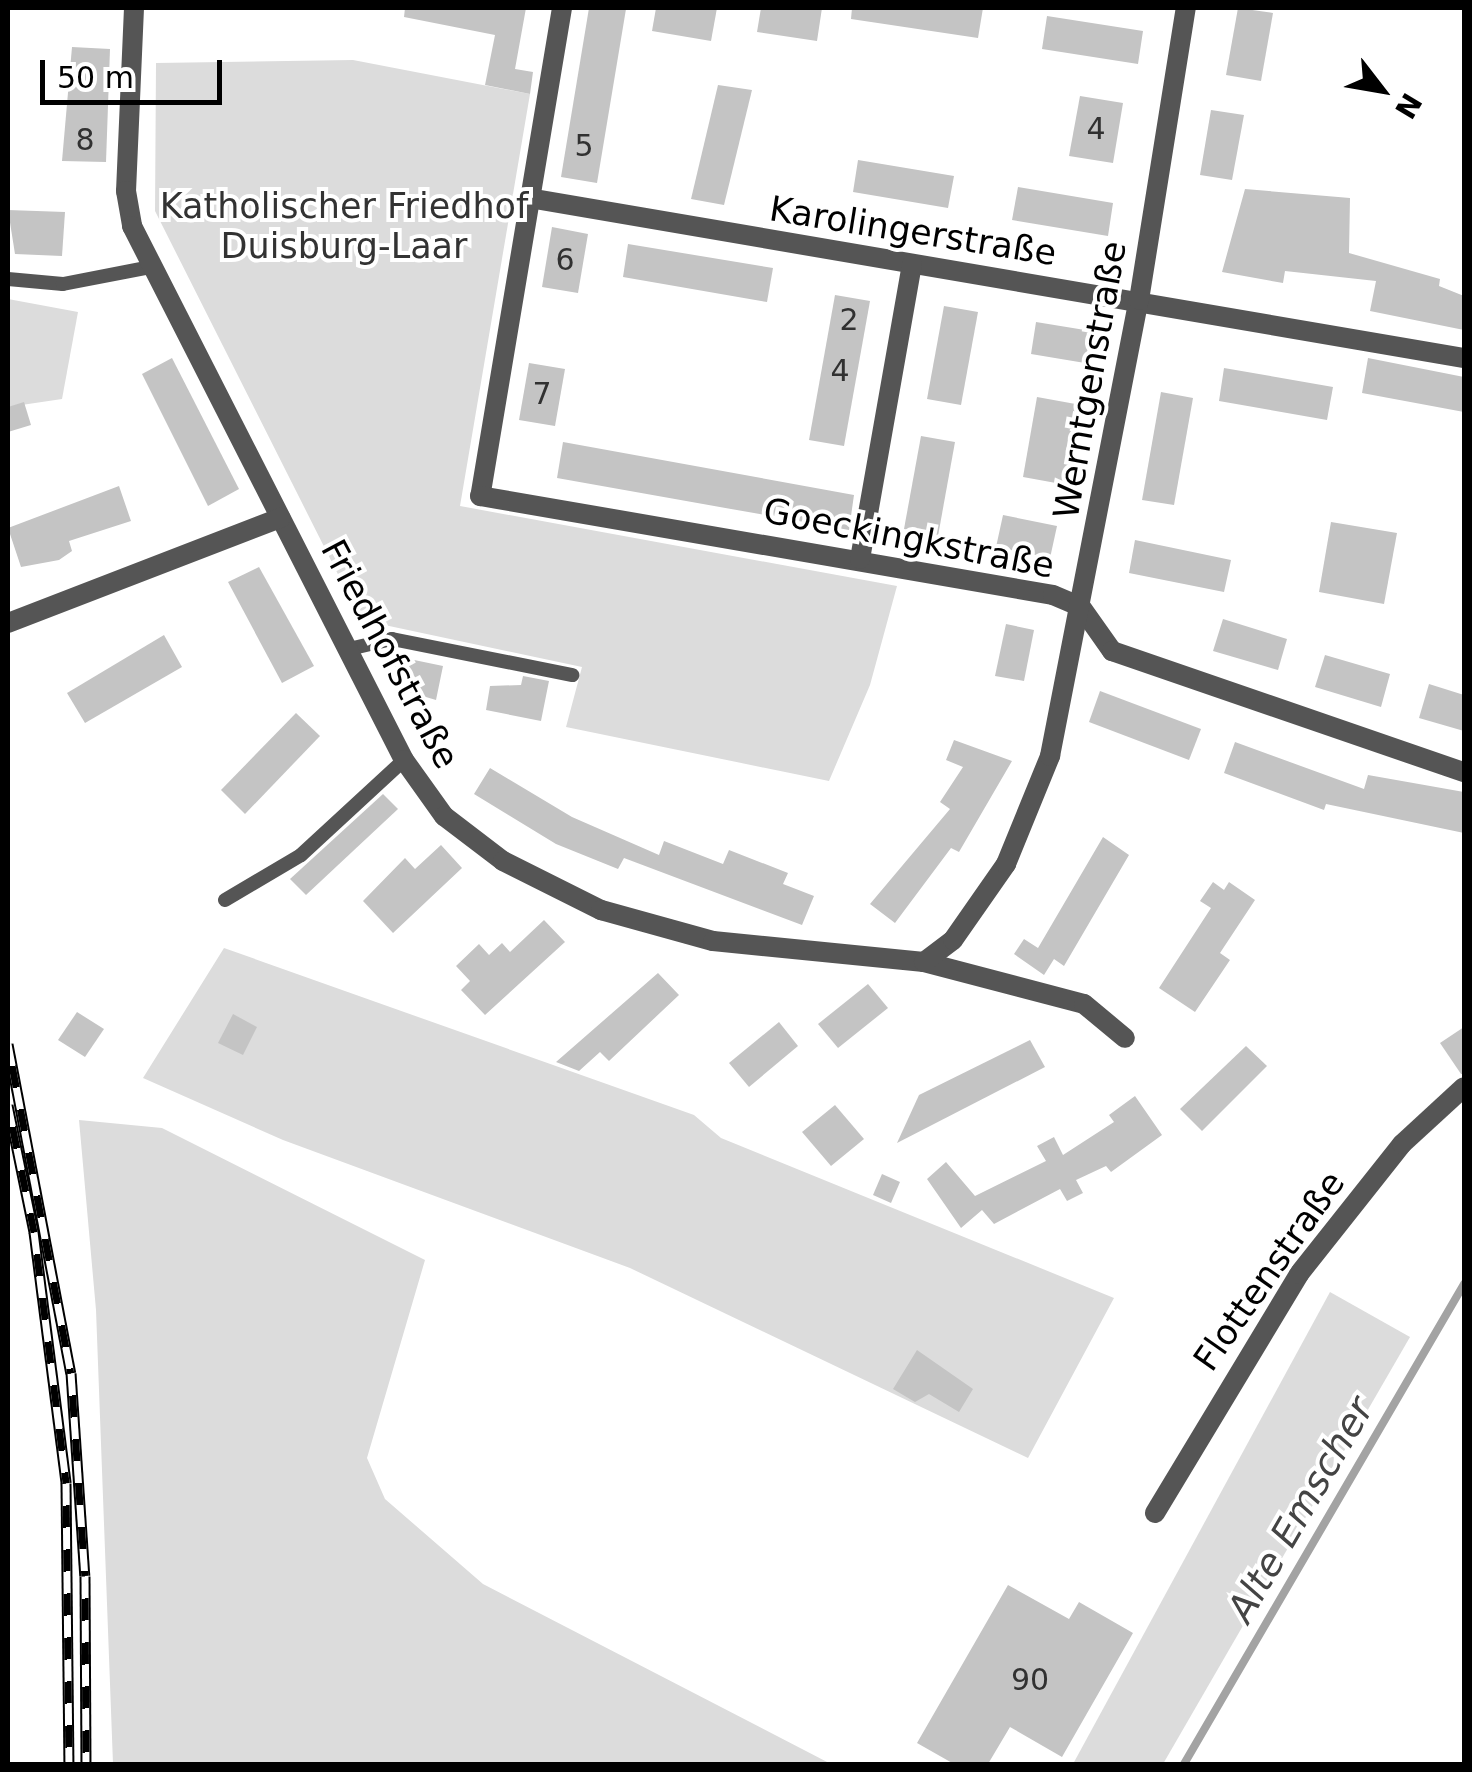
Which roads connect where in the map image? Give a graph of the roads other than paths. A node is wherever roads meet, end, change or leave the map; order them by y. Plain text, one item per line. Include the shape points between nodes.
1 (134, 8) edge
2 (562, 8) edge
3 (1186, 8) edge
4 (529, 198) junction
5 (912, 266) junction
6 (151, 267) junction
7 (8, 279) edge
8 (1139, 300) junction
9 (1464, 358) edge
10 (280, 518) junction
11 (860, 558) junction
12 (1081, 608) junction
13 (8, 623) edge
14 (349, 649) junction
15 (572, 675) dead end
16 (404, 760) junction
17 (1464, 772) edge
18 (226, 900) dead end
19 (924, 962) junction
20 (1125, 1038) dead end
21 (1464, 1087) edge
22 (1155, 1514) dead end

1 - 6 street, Friedhofstraße via 126,190
2 - 4 street
3 - 8 street, Werntgenstraße
4 - 5 street, Karolingerstraße
4 - 11 street, Goeckingkstraße via 480,496
5 - 8 street, Karolingerstraße
5 - 11 street
6 - 7 lane via 63,284
6 - 10 street, Friedhofstraße
8 - 9 street, Karolingerstraße
8 - 12 street, Werntgenstraße
10 - 13 street
10 - 14 street, Friedhofstraße
11 - 12 street, Goeckingkstraße via 1053,595
12 - 17 street, Goeckingkstraße via 1112,651
12 - 19 street, Werntgenstraße via 1069,682 1029,817 981,903
14 - 15 lane via 392,639
14 - 16 street, Friedhofstraße
16 - 18 lane via 301,855
16 - 19 street, Friedhofstraße via 444,816 478,844 601,910 714,941
19 - 20 street, Friedhofstraße via 1084,1004
21 - 22 street, Flottenstraße via 1402,1144 1299,1274

